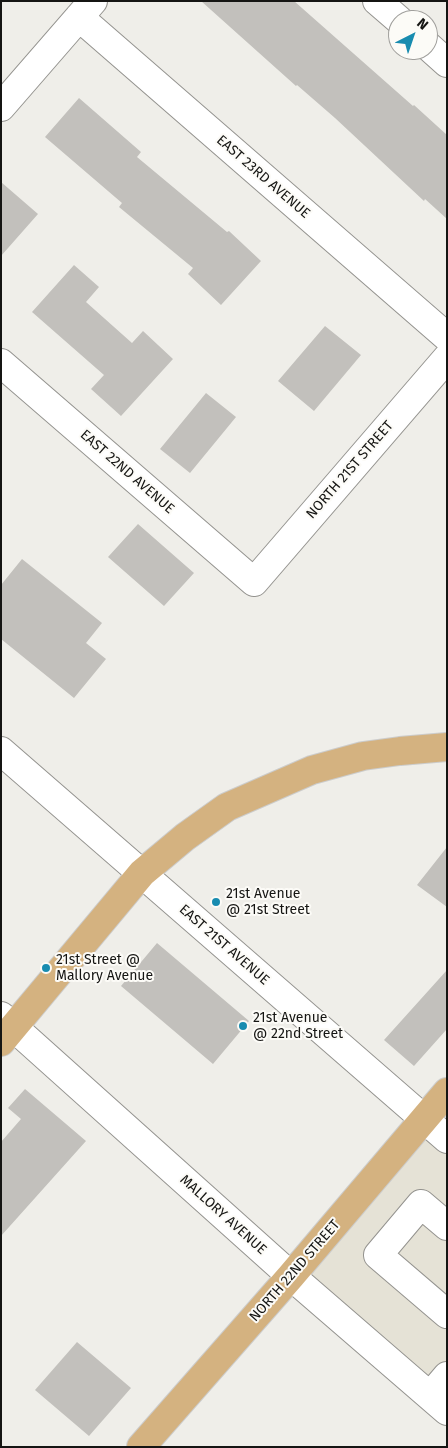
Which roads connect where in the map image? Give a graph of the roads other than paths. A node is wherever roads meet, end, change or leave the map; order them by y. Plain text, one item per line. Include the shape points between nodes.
1 (378, 1) edge
2 (86, 9) edge
3 (388, 10) edge
4 (1, 107) edge
5 (447, 337) edge
6 (447, 358) edge
7 (1, 363) edge
8 (254, 582) joint
9 (446, 748) edge
10 (1, 751) edge
11 (142, 873) junction
12 (5, 1029) edge
13 (447, 1092) edge
14 (425, 1119) junction
15 (447, 1139) edge
16 (447, 1226) edge
17 (291, 1276) junction
18 (447, 1314) edge
19 (441, 1394) edge
20 (141, 1447) edge

1 - 3 street
2 - 4 street
2 - 5 street, EAST 23RD AVENUE
6 - 8 street, NORTH 21ST STREET
7 - 8 street, EAST 22ND AVENUE
9 - 11 main road via 363,756 312,770 227,807
10 - 11 street, EAST 21ST AVENUE
11 - 12 main road
11 - 14 street, EAST 21ST AVENUE
12 - 17 street, MALLORY AVENUE
13 - 14 main road, NORTH 22ND STREET
14 - 15 street, EAST 21ST AVENUE
14 - 17 main road, NORTH 22ND STREET
16 - 18 street via 421,1204 378,1255
17 - 19 street, MALLORY AVENUE
17 - 20 main road, NORTH 22ND STREET

